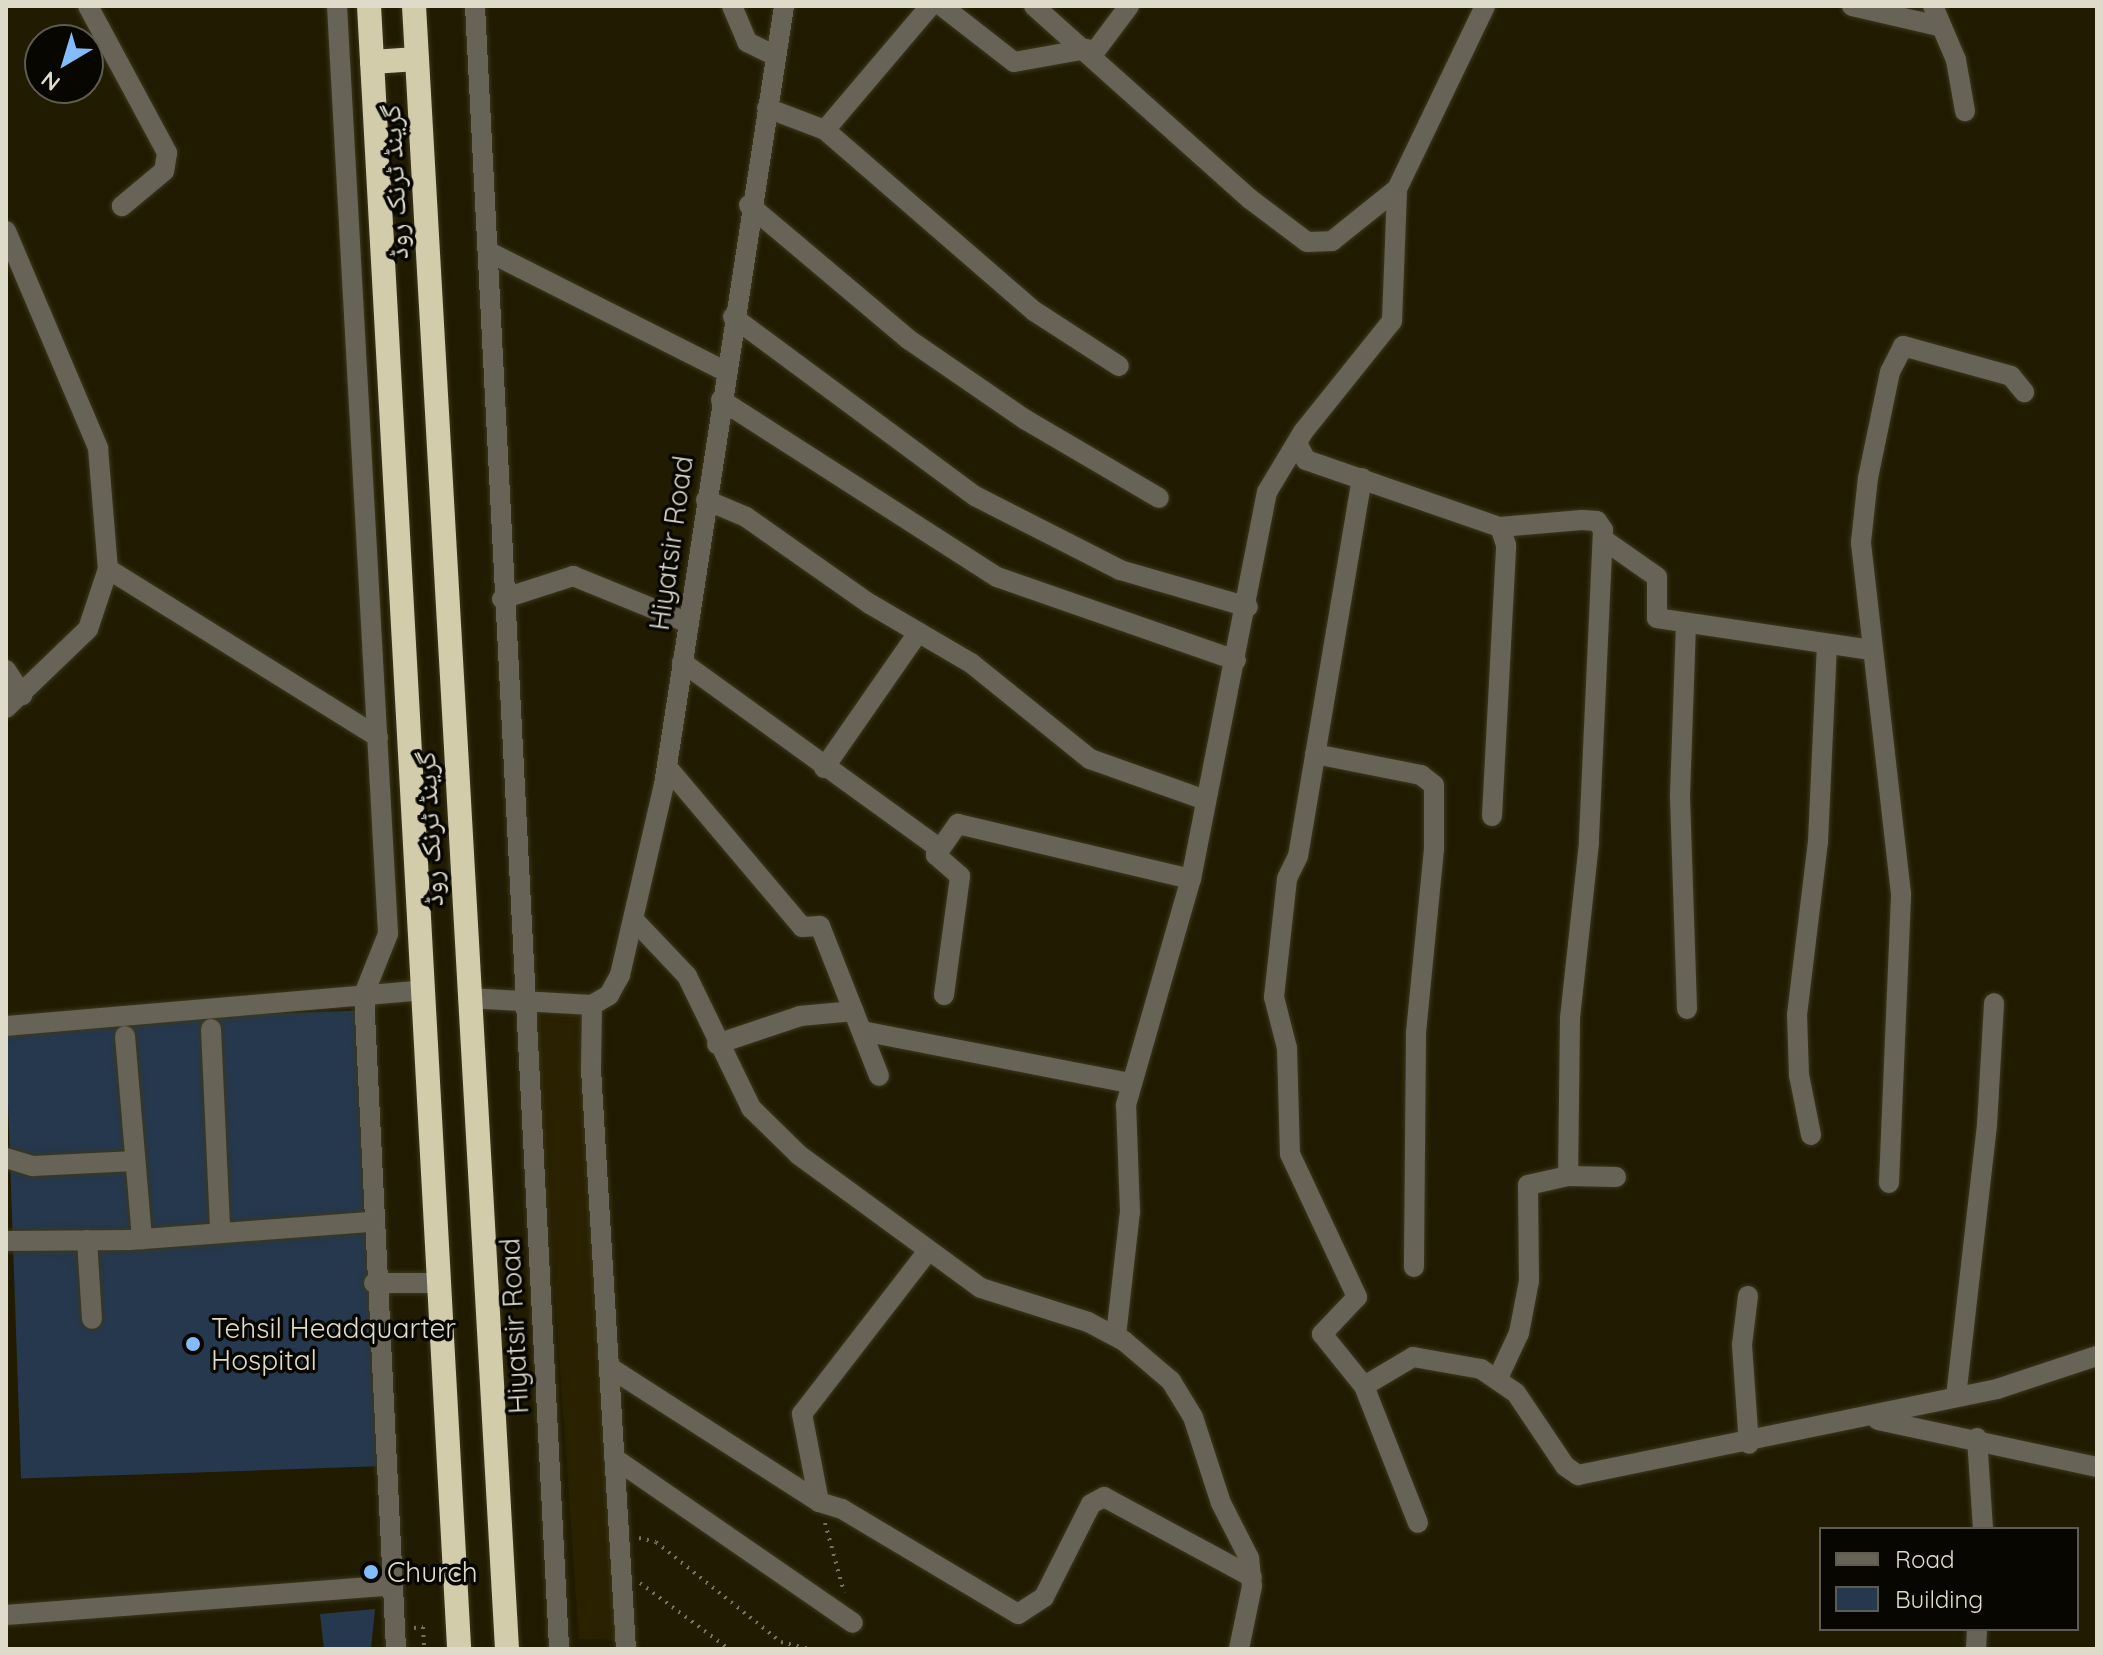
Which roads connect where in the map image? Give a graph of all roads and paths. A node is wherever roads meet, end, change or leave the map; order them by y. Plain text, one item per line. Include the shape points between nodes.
1 (88, 6) edge
2 (337, 6) edge
3 (369, 6) edge
4 (414, 6) edge
5 (475, 6) edge
6 (732, 6) edge
7 (784, 6) edge
8 (930, 6) edge
9 (942, 6) edge
10 (1034, 6) edge
11 (1485, 6) edge
12 (1852, 6) edge
13 (1933, 6) edge
14 (1124, 8) edge
15 (1942, 27) junction
16 (1090, 52) junction
17 (776, 56) junction
18 (417, 59) junction
19 (372, 62) junction
20 (767, 108) junction
21 (1965, 111) dead end
22 (825, 130) junction
23 (1397, 189) junction
24 (749, 205) junction
25 (122, 206) dead end
26 (6, 231) edge
27 (491, 253) junction
28 (733, 317) junction
29 (1119, 366) dead end
30 (725, 371) junction
31 (2024, 392) dead end
32 (721, 400) junction
33 (1299, 447) junction
34 (1362, 478) junction
35 (1159, 498) dead end
36 (706, 500) junction
37 (1500, 527) junction
38 (1607, 542) junction
39 (108, 569) junction
40 (502, 599) junction
41 (1248, 607) junction
42 (688, 623) junction
43 (1686, 624) junction
44 (917, 634) junction
45 (1827, 645) junction
46 (1870, 650) junction
47 (1236, 660) junction
48 (682, 662) junction
49 (6, 670) edge
50 (22, 695) junction
51 (6, 708) edge
52 (378, 737) junction
53 (1315, 754) junction
54 (667, 767) junction
55 (824, 768) junction
56 (1205, 800) junction
57 (1492, 816) dead end
58 (940, 849) junction
59 (1191, 879) junction
60 (635, 921) junction
61 (423, 990) junction
62 (364, 994) junction
63 (944, 995) dead end
64 (468, 998) junction
65 (523, 1000) junction
66 (1994, 1003) dead end
67 (592, 1005) junction
68 (1687, 1009) dead end
69 (854, 1011) junction
70 (6, 1026) edge
71 (211, 1029) dead end
72 (862, 1031) junction
73 (125, 1036) dead end
74 (717, 1044) junction
75 (879, 1076) dead end
76 (1130, 1083) junction
77 (1811, 1135) dead end
78 (6, 1158) edge
79 (135, 1161) junction
80 (1568, 1176) junction
81 (1616, 1177) dead end
82 (1889, 1183) dead end
83 (372, 1222) junction
84 (220, 1231) junction
85 (142, 1239) junction
86 (87, 1240) junction
87 (6, 1241) edge
88 (928, 1251) junction
89 (1414, 1267) dead end
90 (374, 1283) junction
91 (440, 1283) junction
92 (1748, 1296) dead end
93 (92, 1319) dead end
94 (1116, 1336) junction
95 (2097, 1356) edge
96 (609, 1367) junction
97 (1498, 1378) junction
98 (1364, 1386) junction
99 (1956, 1397) junction
100 (1869, 1418) junction
101 (1977, 1438) junction
102 (1749, 1444) junction
103 (614, 1458) junction
104 (2097, 1467) edge
105 (819, 1502) junction
106 (1418, 1523) dead end
107 (1983, 1527) edge
108 (619, 1532) junction
109 (621, 1571) junction
110 (1252, 1577) junction
111 (393, 1585) junction
112 (6, 1615) edge
113 (853, 1623) joint
114 (396, 1649) edge
115 (459, 1649) edge
116 (507, 1649) edge
117 (559, 1649) edge
118 (626, 1649) edge
119 (729, 1649) edge
120 (809, 1649) edge
121 (1239, 1649) edge

1 - 25 street via 167,153 164,171
2 - 52 street
3 - 19 highway, گرینڈ ٹرنک روڈ
4 - 18 highway, گرینڈ ٹرنک روڈ
5 - 27 street, Hiyatsir Road
6 - 17 street via 747,42
7 - 17 street, Hiyatsir Road
8 - 22 street
9 - 16 street via 1014,62
10 - 16 street
11 - 23 street
12 - 15 street
13 - 15 street
14 - 16 street
15 - 21 street
16 - 23 street via 1250,199 1307,242 1332,241
17 - 20 street, Hiyatsir Road
18 - 19 highway
18 - 64 highway, گرینڈ ٹرنک روڈ
19 - 61 highway, گرینڈ ٹرنک روڈ
20 - 22 street
20 - 24 street, Hiyatsir Road
22 - 29 street via 1034,311
23 - 33 street via 1392,321 1303,432
24 - 28 street, Hiyatsir Road
24 - 35 street via 908,339 1026,420
26 - 39 street via 98,448
27 - 30 street
27 - 40 street, Hiyatsir Road
28 - 30 street, Hiyatsir Road
28 - 41 street via 975,496 1120,570
30 - 32 street, Hiyatsir Road
31 - 46 street via 2011,376 1903,346 1898,351 1861,526
32 - 36 street, Hiyatsir Road
32 - 47 street via 997,577
33 - 34 street via 1306,460
33 - 41 street via 1267,492
34 - 37 street
34 - 53 street
36 - 42 street, Hiyatsir Road
36 - 44 street via 746,517
37 - 38 street via 1597,521
37 - 57 street via 1506,545
38 - 43 street via 1657,577 1657,618
38 - 80 street via 1589,843 1571,1008
39 - 50 street via 88,629
39 - 52 street
40 - 42 street via 573,576
40 - 65 street, Hiyatsir Road
41 - 47 street
42 - 48 street, Hiyatsir Road
43 - 45 street
43 - 68 street via 1680,797
44 - 55 street
44 - 56 street via 971,663 1090,759
45 - 46 street
45 - 77 street via 1818,842 1797,1015 1799,1075
46 - 82 street via 1901,894
47 - 56 street
48 - 54 street, Hiyatsir Road
48 - 55 street
49 - 50 street
50 - 51 street
52 - 62 street via 388,934
53 - 89 street via 1421,775 1434,785 1434,849 1416,1033
53 - 98 street via 1298,856 1287,879 1274,997 1287,1048 1290,1154 1357,1297 1357,1304 1329,1322 1322,1334
54 - 60 street, Hiyatsir Road
54 - 69 street via 802,927 820,926
55 - 58 street
56 - 59 street
58 - 59 street via 963,824
58 - 63 street via 936,855 960,876
59 - 76 street
60 - 67 street, Hiyatsir Road via 620,975 609,995
60 - 74 street via 687,976
61 - 62 street
61 - 91 highway, گرینڈ ٹرنک روڈ
62 - 70 street
62 - 83 street
64 - 65 street
64 - 116 highway, گرینڈ ٹرنک روڈ
65 - 67 street
65 - 117 street, Hiyatsir Road
66 - 99 street via 1987,1125
67 - 96 street
69 - 72 street
69 - 74 street via 800,1016
71 - 84 street
72 - 75 street
72 - 76 street
73 - 79 street
74 - 88 street via 751,1108 799,1155
76 - 94 street via 1128,1254
78 - 79 street via 33,1166
79 - 85 street
80 - 81 street
80 - 97 street via 1528,1185 1529,1281 1519,1333
83 - 84 street
83 - 90 street
84 - 85 street
85 - 86 street
86 - 87 street
86 - 93 street
88 - 94 street via 981,1288
88 - 105 street via 802,1414
90 - 91 street
90 - 111 street
91 - 115 highway, گرینڈ ٹرنک روڈ
92 - 102 street via 1742,1345
94 - 110 street via 1158,1366 1184,1397
95 - 99 street
96 - 103 street
96 - 105 street
97 - 98 street via 1470,1365 1413,1357
97 - 102 street via 1529,1409 1572,1474
98 - 106 street
99 - 100 street
100 - 101 street
100 - 102 street
101 - 104 street
101 - 107 street
103 - 108 street
103 - 113 street
105 - 110 street via 842,1509 1018,1614 1044,1597 1091,1504 1104,1497
105 - 113 path
108 - 109 street
108 - 120 path via 656,1542 781,1642
109 - 118 street
109 - 119 path
110 - 121 street
111 - 112 street
111 - 114 street

